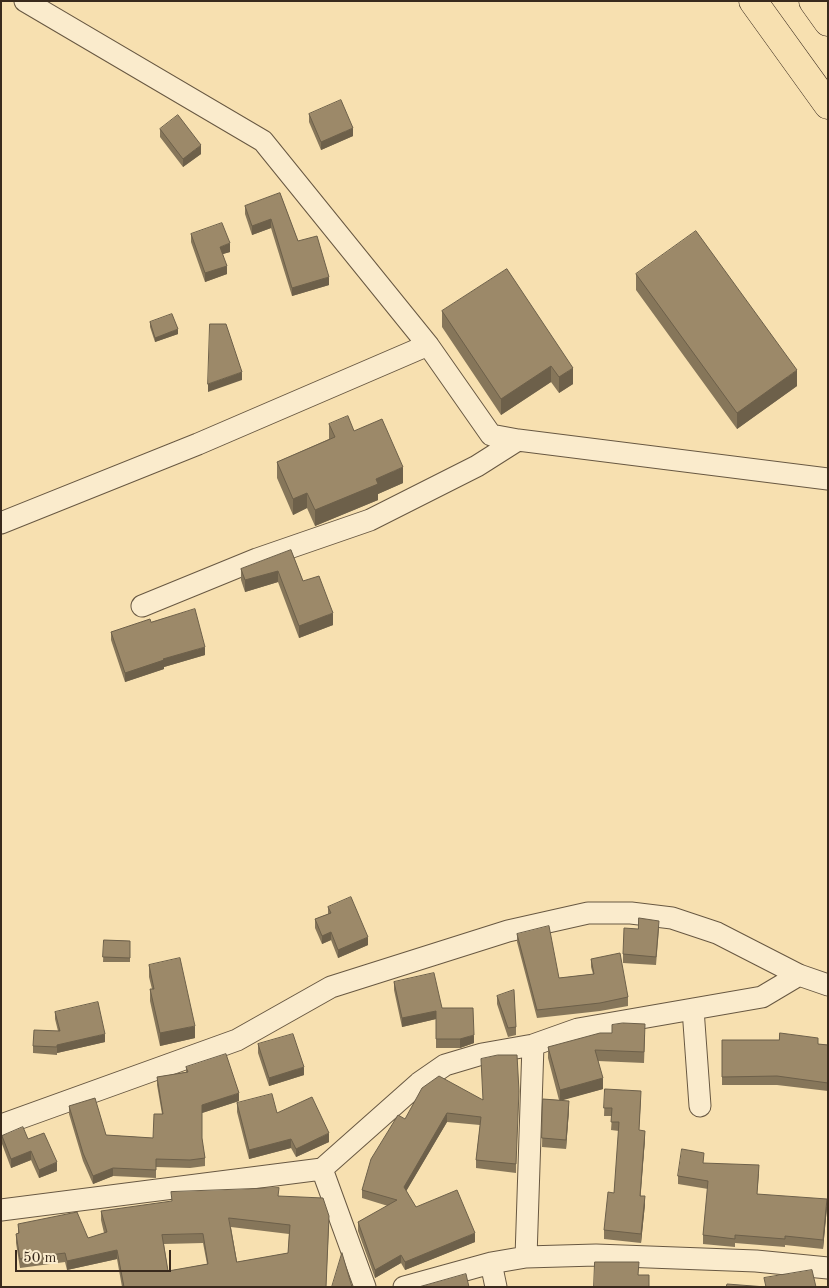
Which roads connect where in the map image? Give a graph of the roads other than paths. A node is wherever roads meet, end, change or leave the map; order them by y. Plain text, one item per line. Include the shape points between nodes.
1 (25, 1) edge
2 (753, 1) edge
3 (812, 1) edge
4 (828, 22) edge
5 (828, 105) edge
6 (428, 345) junction
7 (518, 440) junction
8 (828, 480) edge
9 (1, 523) edge
10 (142, 606) dead end
11 (800, 975) junction
12 (828, 985) edge
13 (693, 1009) junction
14 (533, 1045) junction
15 (700, 1106) dead end
16 (1, 1125) edge
17 (322, 1169) junction
18 (1, 1210) edge
19 (526, 1256) junction
20 (491, 1263) junction
21 (828, 1268) edge
22 (366, 1287) edge
23 (404, 1287) edge
24 (496, 1287) edge

1 - 6 street via 263,141
2 - 5 highway
3 - 4 highway
6 - 7 street via 491,435
6 - 9 street via 198,444
7 - 8 street
7 - 10 street via 477,466 370,520 257,559
11 - 12 street
11 - 13 street via 762,997
11 - 16 street via 717,933 672,918 631,912 588,913 508,931 331,987 237,1040
13 - 14 street via 578,1029
13 - 15 street
14 - 17 street via 482,1054 445,1065 419,1083
14 - 19 street
17 - 18 street
17 - 22 street
19 - 20 street
19 - 21 street via 596,1255 756,1261
20 - 23 street
20 - 24 street

